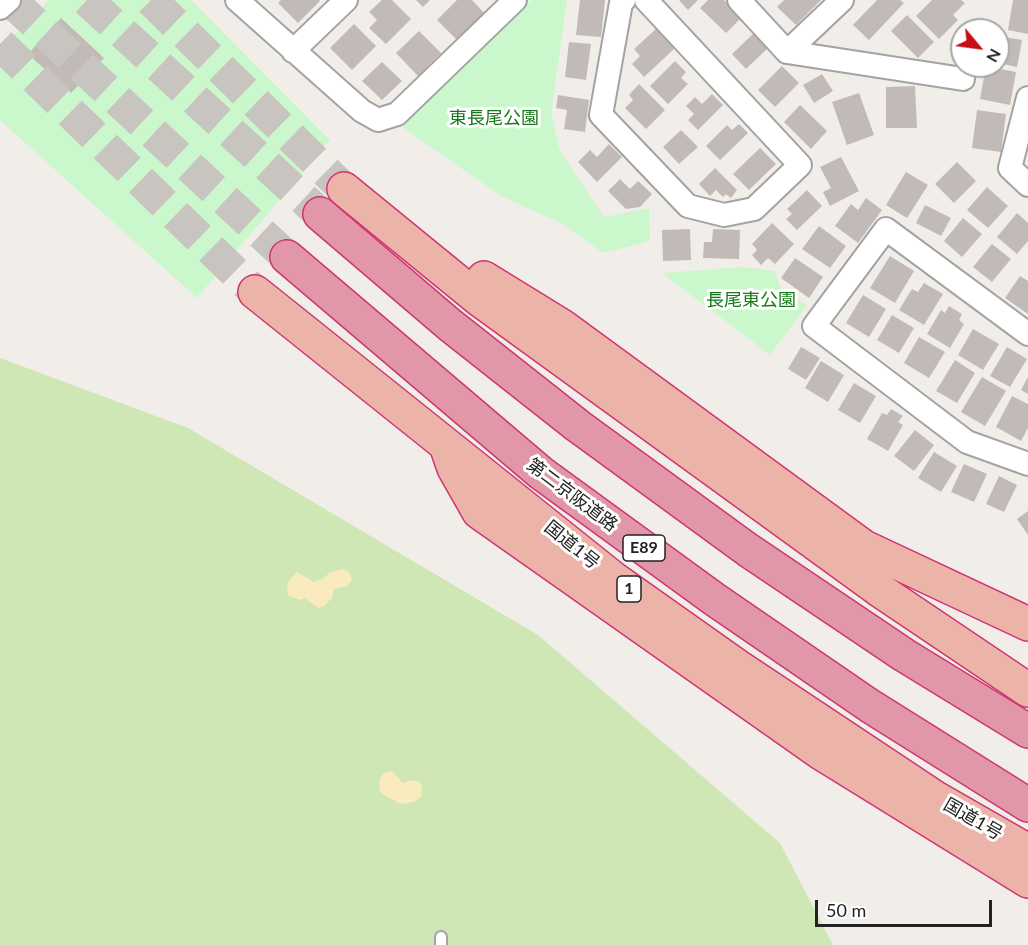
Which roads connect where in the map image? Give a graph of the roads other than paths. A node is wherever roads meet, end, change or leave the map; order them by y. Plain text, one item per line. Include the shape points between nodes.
1 (9, 0) edge
2 (237, 0) edge
3 (346, 0) edge
4 (516, 0) edge
5 (624, 0) edge
6 (646, 0) edge
7 (739, 0) edge
8 (842, 0) edge
9 (0, 8) edge
10 (293, 51) junction
11 (787, 52) junction
12 (963, 79) dead end
13 (1028, 98) edge
14 (1028, 185) edge
15 (320, 214) tunnel mouth
16 (287, 256) tunnel mouth
17 (255, 292) tunnel mouth
18 (1028, 334) edge
19 (446, 443) junction
20 (1028, 464) edge
21 (1028, 624) edge
22 (1028, 690) edge
23 (1028, 731) edge
24 (1028, 805) edge
25 (1028, 851) edge
26 (1028, 881) edge

1 - 9 street
2 - 10 street
3 - 10 street
4 - 10 street via 397,114 378,120 362,111
5 - 6 street via 601,115 688,206 724,215 754,208 800,165
7 - 11 street
8 - 11 street
11 - 12 street
13 - 14 street via 1010,168
15 - 23 highway via 450,325 578,426 748,550 904,655
16 - 24 highway, 第二京阪道路 / E89 via 541,473 870,706
17 - 19 highway, 国道1号 / 1
18 - 20 street via 886,229 814,326 967,442
19 - 25 highway, 国道1号 / 1 via 614,579 737,666 934,796
19 - 26 highway via 454,468 479,512 820,753
21 - 22 highway via 864,547 562,326 356,198 480,300 878,589

